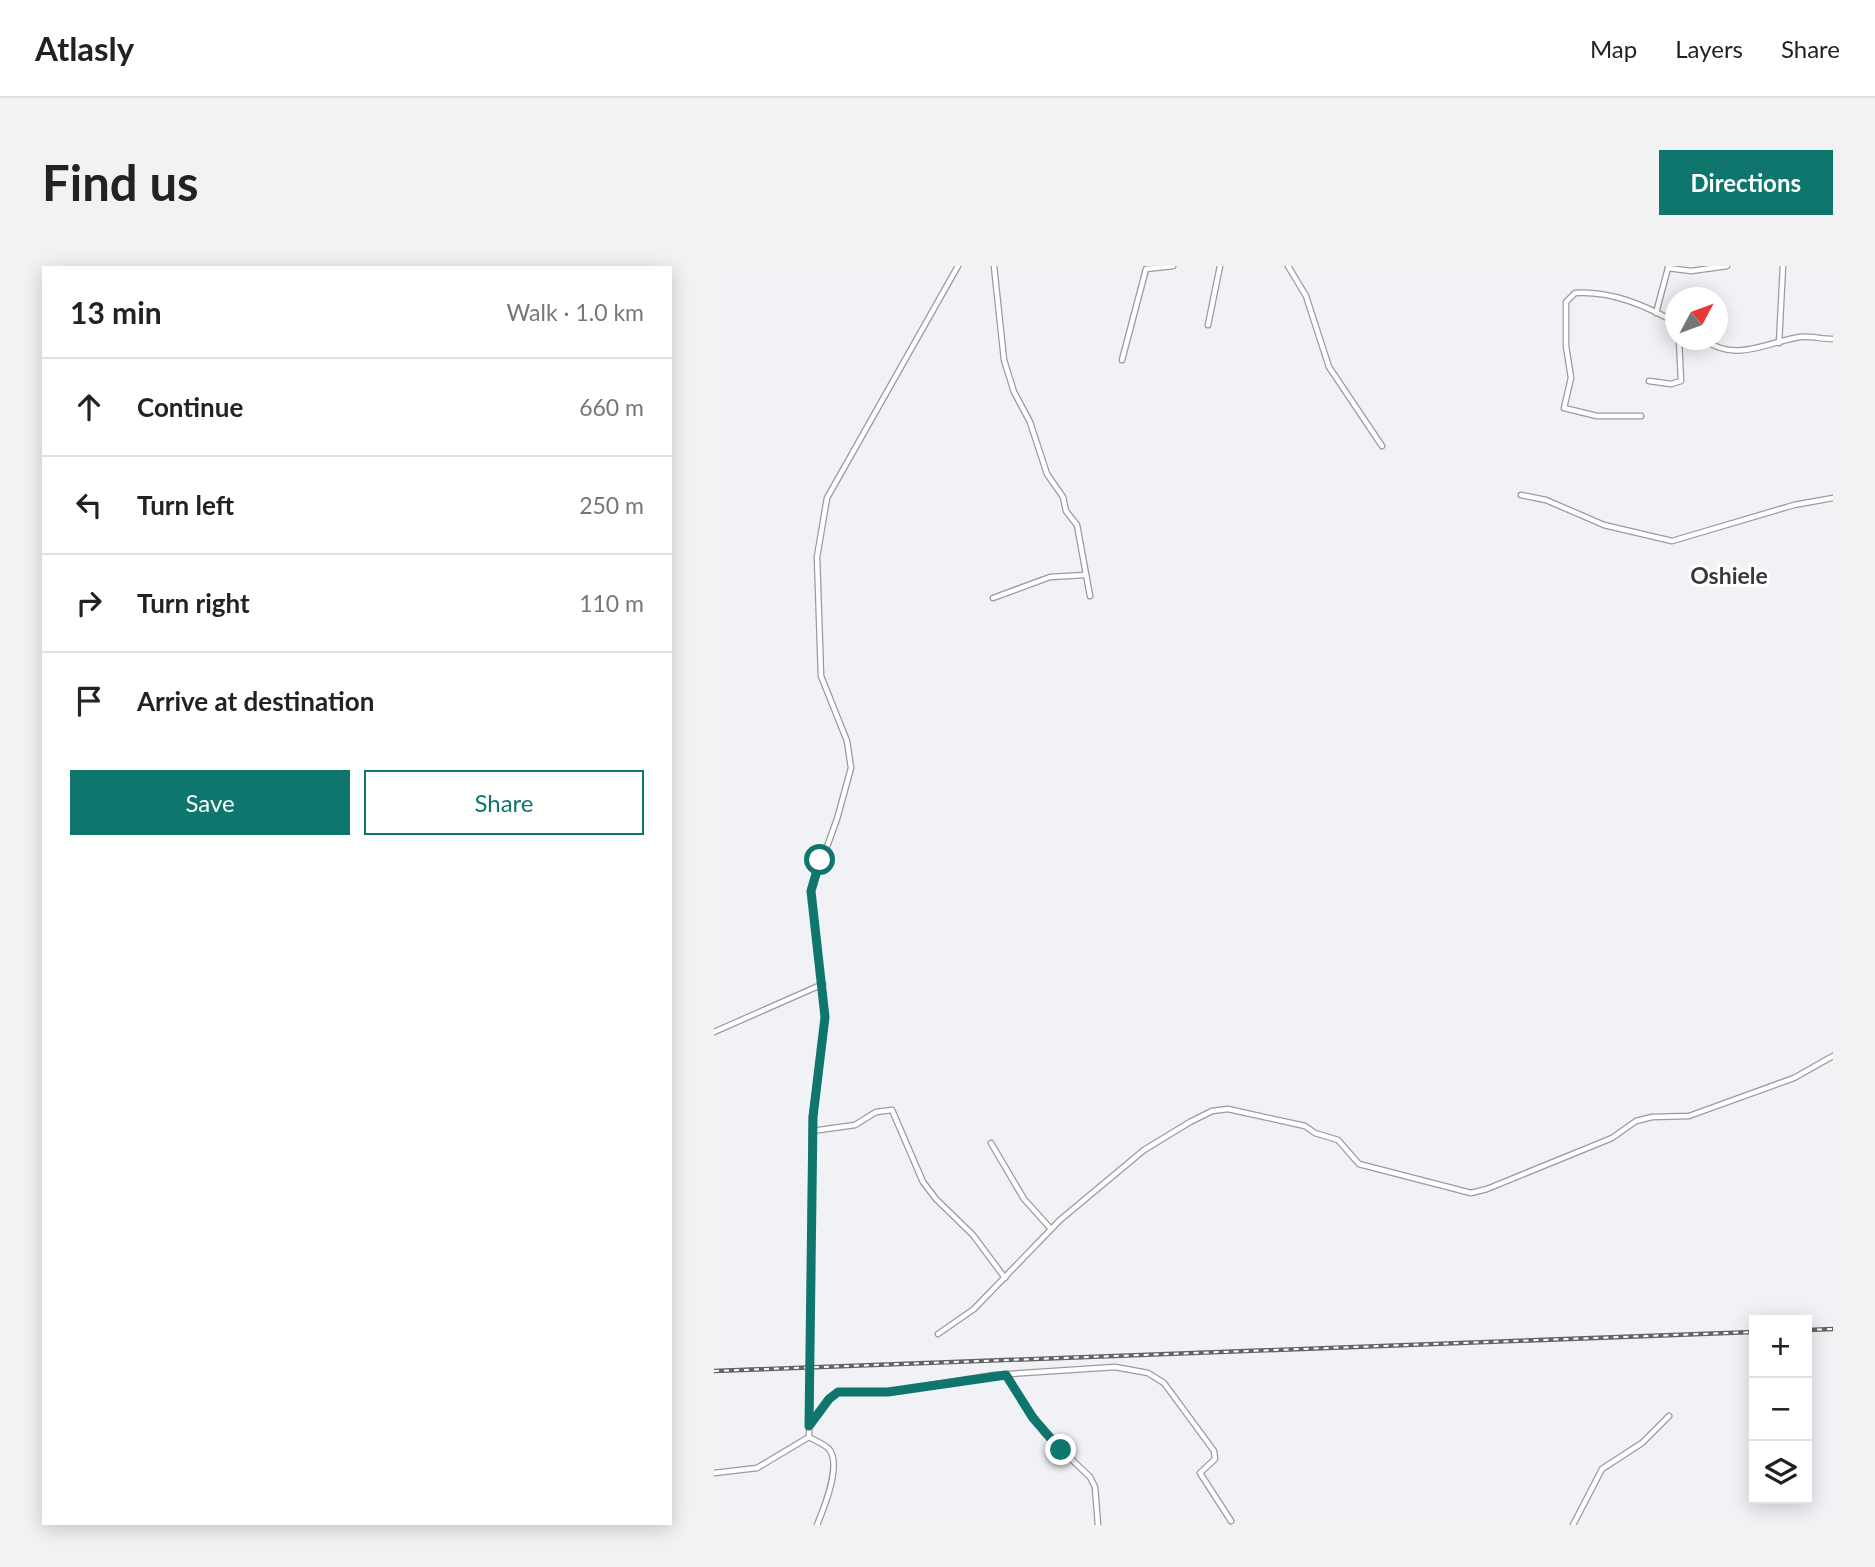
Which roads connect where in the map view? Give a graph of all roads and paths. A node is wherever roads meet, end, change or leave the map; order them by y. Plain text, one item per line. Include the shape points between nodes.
1 (958, 266) edge
2 (994, 266) edge
3 (1172, 266) edge
4 (1220, 266) edge
5 (1287, 266) edge
6 (1727, 266) edge
7 (1783, 266) edge
8 (1667, 267) edge
9 (1656, 313) junction
10 (1665, 317) edge
11 (1208, 325) dead end
12 (1782, 334) junction
13 (1833, 339) edge
14 (1788, 340) junction
15 (1779, 343) junction
16 (1728, 349) edge
17 (1679, 350) edge
18 (1122, 360) dead end
19 (1649, 381) dead end
20 (1641, 416) dead end
21 (1382, 446) dead end
22 (1521, 495) dead end
23 (1833, 498) edge
24 (1085, 575) junction
25 (1090, 596) dead end
26 (993, 598) dead end
27 (823, 984) junction
28 (714, 1032) edge
29 (1833, 1056) edge
30 (812, 1131) junction
31 (991, 1143) dead end
32 (1051, 1229) junction
33 (1005, 1278) junction
34 (938, 1334) dead end
35 (1006, 1375) junction
36 (1669, 1416) dead end
37 (809, 1426) junction
38 (809, 1437) junction
39 (714, 1473) edge
40 (1231, 1521) dead end
41 (817, 1525) edge
42 (1098, 1525) edge
43 (1573, 1525) edge

1 - 27 street via 827,498 817,557 819,661 824,688 851,757 847,787 811,891
2 - 24 street via 1004,360 1046,474 1077,525
3 - 18 street via 1146,269
4 - 11 street
5 - 21 street via 1306,296 1329,367
6 - 8 street via 1691,271
7 - 12 street
8 - 9 street
9 - 10 street
9 - 20 street via 1625,298 1595,292 1575,293 1566,302 1571,378 1564,408 1597,416
12 - 14 street
12 - 15 street
13 - 14 street
14 - 15 street
15 - 16 street via 1739,352
17 - 19 street via 1681,381
22 - 23 street via 1555,503 1604,525 1672,541
24 - 25 street
24 - 26 street via 1050,577
27 - 28 street
27 - 30 street via 824,1034
29 - 32 street via 1794,1078 1689,1116 1636,1121 1612,1138 1471,1193 1359,1164 1338,1140 1305,1126 1218,1109 1144,1150
30 - 33 street via 855,1125 876,1112 892,1110 923,1182 973,1235
30 - 37 street, bridge
31 - 32 street via 1024,1199
32 - 33 street
33 - 34 street via 975,1309
35 - 37 street via 888,1392 838,1392
35 - 40 street via 1115,1367 1148,1373 1164,1382 1214,1451 1215,1459 1200,1474
35 - 42 street via 1045,1434 1090,1477
36 - 43 street via 1642,1443 1602,1469
37 - 38 street
38 - 39 street via 757,1468
38 - 41 street via 828,1448 834,1462

